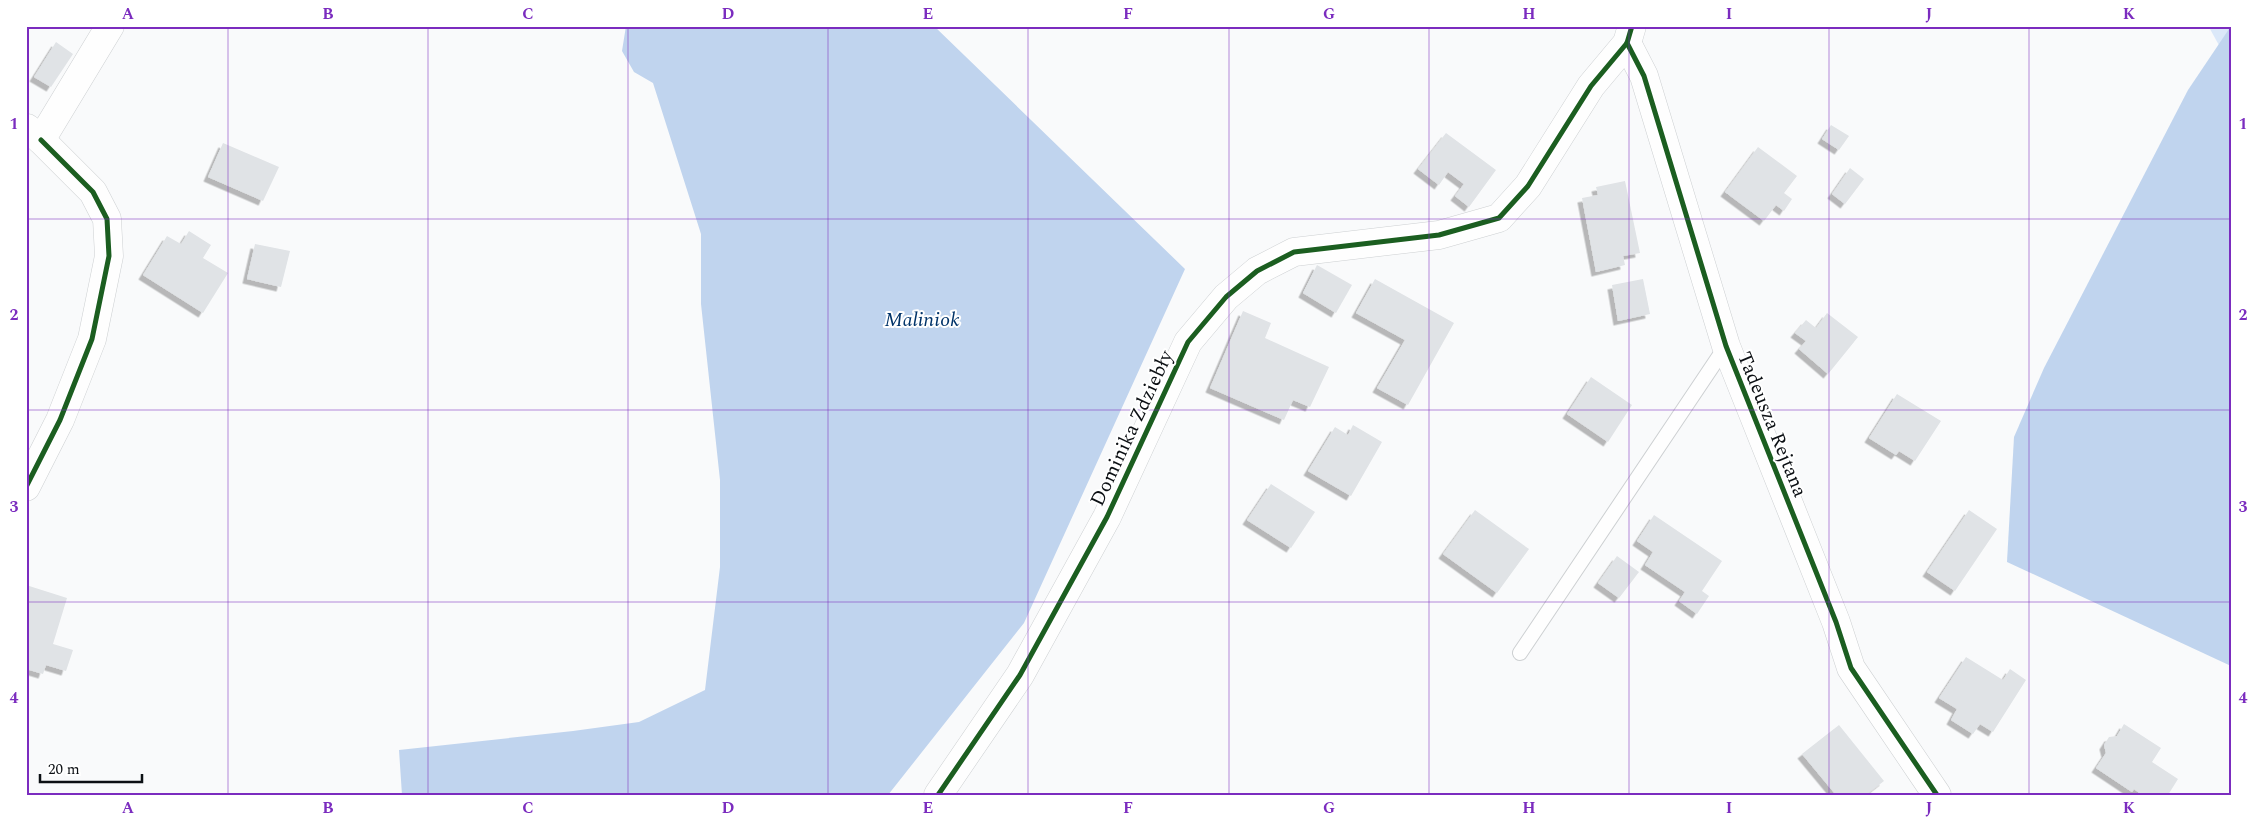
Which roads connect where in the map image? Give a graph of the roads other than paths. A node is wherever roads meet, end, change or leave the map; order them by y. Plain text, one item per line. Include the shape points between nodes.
1 (110, 26) edge
2 (1630, 35) edge
3 (33, 133) edge
4 (1726, 346) junction
5 (26, 487) edge
6 (1520, 653) dead end
7 (938, 795) edge
8 (1937, 795) edge

1 - 3 street
2 - 4 street, Tadeusza Rejtana
2 - 7 street, Dominika Zdziebły via 1591,86 1528,186 1499,218 1439,235 1294,252 1257,272 1226,297 1188,342 1107,517 1020,676
3 - 5 street via 93,192 107,219 109,256 92,339 60,420
4 - 6 lane
4 - 8 street, Tadeusza Rejtana via 1836,622 1851,668

